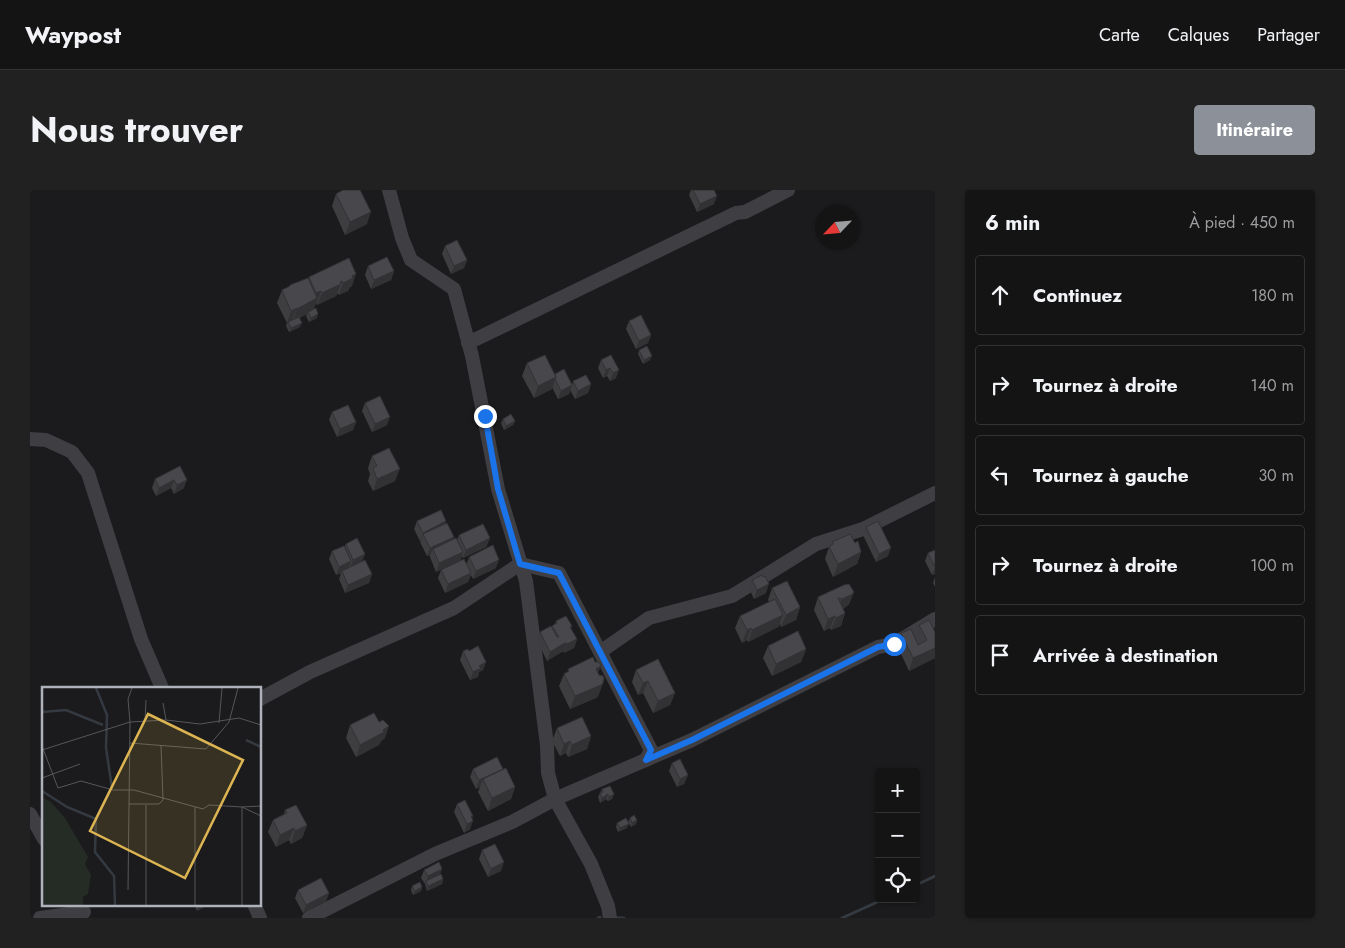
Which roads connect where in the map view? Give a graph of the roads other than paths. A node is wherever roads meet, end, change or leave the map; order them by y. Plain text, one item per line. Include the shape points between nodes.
1 (389, 190) edge
2 (788, 190) edge
3 (468, 343) junction
4 (30, 439) edge
5 (935, 494) edge
6 (520, 564) junction
7 (935, 619) edge
8 (600, 652) junction
9 (162, 687) edge
10 (261, 698) edge
11 (646, 760) junction
12 (555, 799) junction
13 (30, 814) edge
14 (42, 835) edge
15 (255, 906) edge
16 (84, 912) edge
17 (40, 918) edge
18 (260, 918) edge
19 (309, 918) edge
20 (610, 918) edge

1 - 3 street via 411,260 454,289
2 - 3 street
3 - 6 street via 498,489
4 - 9 street via 46,440 72,452 88,474 141,639
5 - 8 street via 863,529 816,544 732,596 649,618
6 - 8 street via 559,573
6 - 10 street via 454,608 310,672
6 - 12 street via 526,581 548,773
7 - 11 street via 894,644 878,647 701,736
8 - 11 street via 651,750
11 - 12 street
12 - 19 street via 512,822 435,854
12 - 20 street via 592,864
13 - 14 street
15 - 18 street
16 - 17 street

